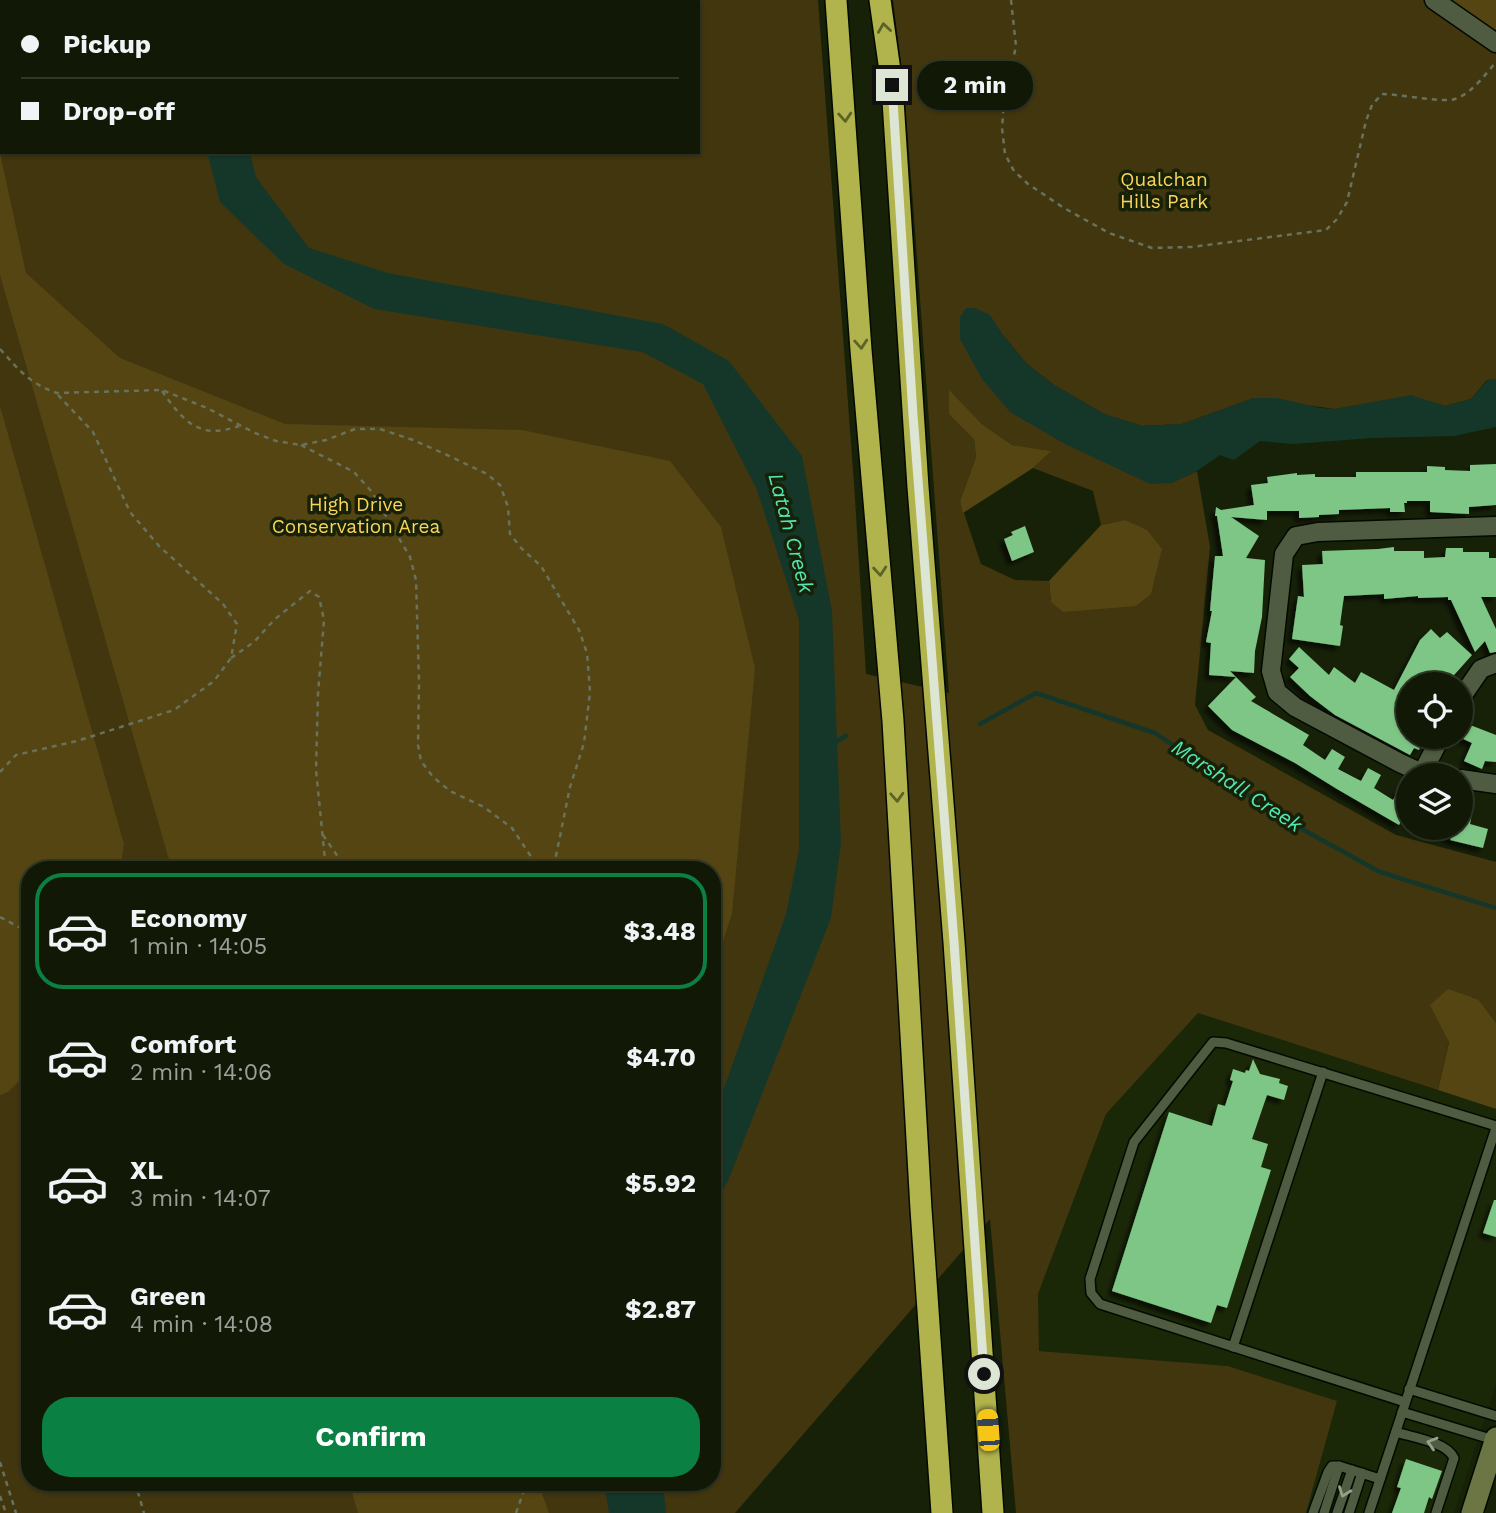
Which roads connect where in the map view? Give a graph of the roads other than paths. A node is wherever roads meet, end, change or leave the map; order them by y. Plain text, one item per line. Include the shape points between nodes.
1 (836, 0) edge
2 (880, 0) edge
3 (1434, 0) edge
4 (1496, 43) edge
5 (1496, 526) edge
6 (1496, 663) edge
7 (1473, 681) edge
8 (1400, 763) edge
9 (1473, 780) edge
10 (1496, 783) edge
11 (1323, 1072) junction
12 (1496, 1127) edge
13 (1233, 1347) junction
14 (1409, 1389) junction
15 (1405, 1402) junction
16 (1402, 1412) junction
17 (1496, 1416) edge
18 (1396, 1432) junction
19 (1496, 1440) edge
20 (1339, 1466) junction
21 (1352, 1470) junction
22 (1362, 1473) junction
23 (1380, 1479) junction
24 (942, 1513) edge
25 (993, 1513) edge
26 (1313, 1513) edge
27 (1324, 1513) edge
28 (1337, 1513) edge
29 (1349, 1513) edge
30 (1369, 1513) edge
31 (1436, 1513) edge
32 (1472, 1513) edge

1 -> 24 highway via 893,721
25 -> 2 highway via 892,85
3 - 4 street
5 - 8 street via 1318,532 1296,536 1284,554 1271,671 1277,692 1295,707
6 - 7 street via 1482,669
9 - 10 street
11 - 12 lane
11 - 13 lane
11 - 13 lane via 1213,1042 1134,1142 1090,1279 1091,1293 1100,1304
12 - 14 lane
13 - 15 lane
14 - 15 lane
14 - 17 lane
15 - 16 lane
16 - 18 lane
16 - 19 lane
18 - 23 lane
31 -> 18 lane via 1452,1452
19 - 32 main road
20 - 21 lane
20 - 26 lane via 1328,1472
20 - 27 lane
21 - 22 lane
21 -> 28 lane
22 - 23 lane
22 - 29 lane
23 - 30 lane

